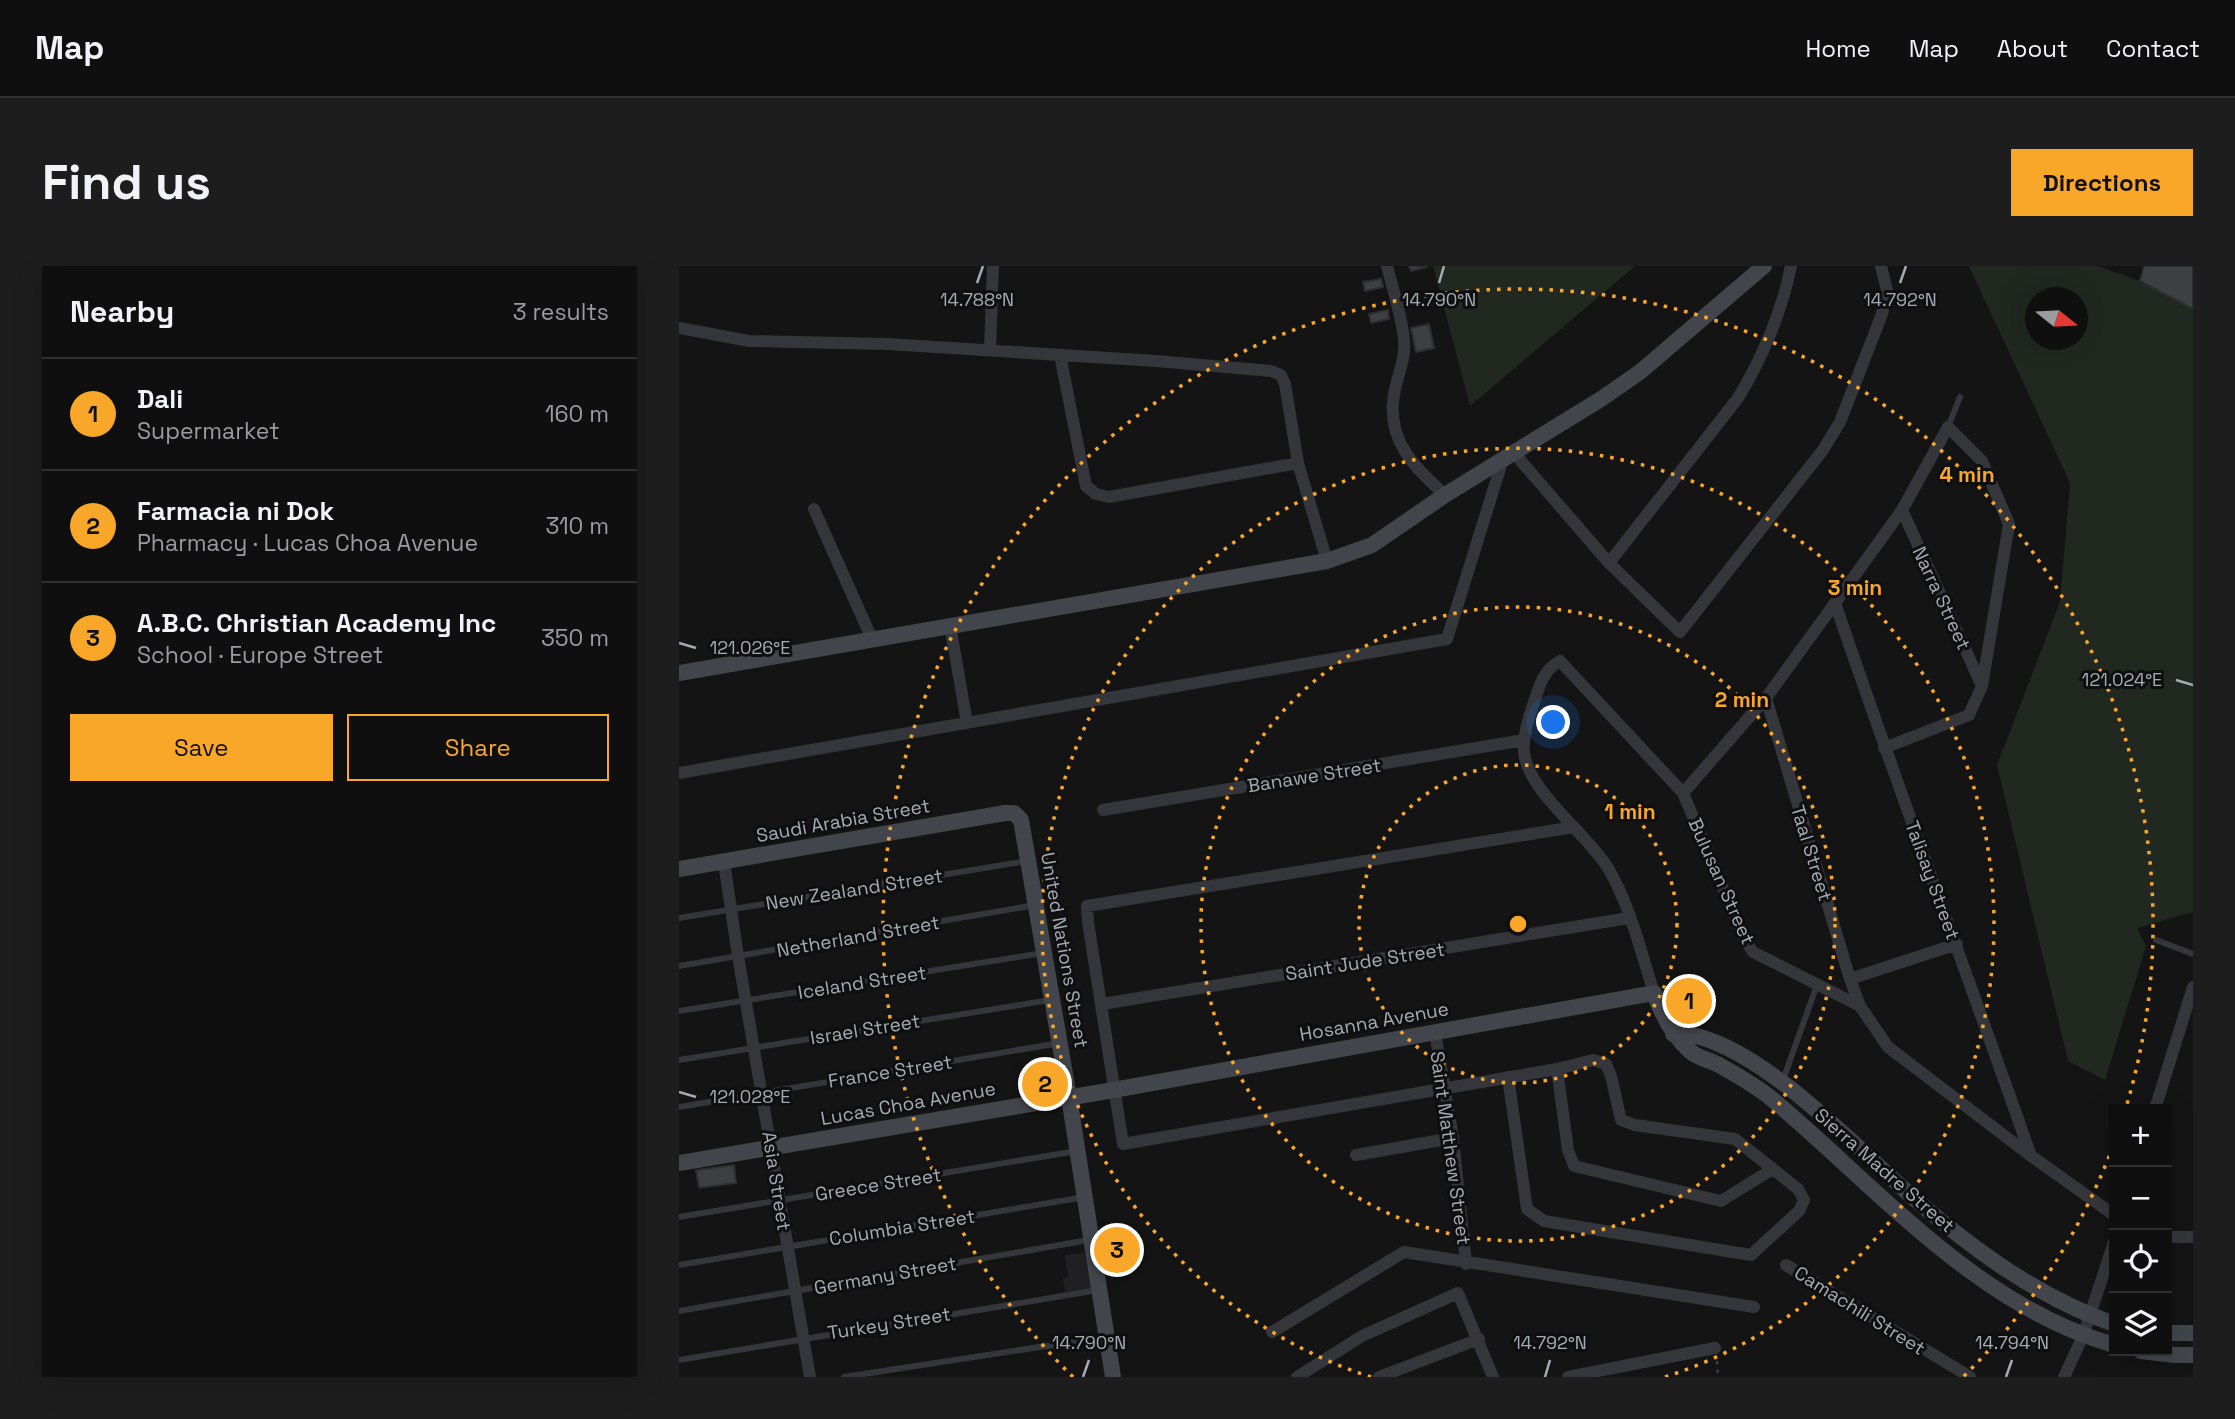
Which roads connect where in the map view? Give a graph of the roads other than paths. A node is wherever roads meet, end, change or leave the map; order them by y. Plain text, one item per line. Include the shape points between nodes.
1 (993, 266) edge
2 (1388, 266) edge
3 (1763, 266) edge
4 (1791, 266) edge
5 (1881, 266) edge
6 (679, 328) edge
7 (990, 350) junction
8 (1060, 355) junction
9 (1960, 397) dead end
10 (1948, 427) junction
11 (1509, 456) junction
12 (1298, 464) junction
13 (1445, 495) junction
14 (814, 509) dead end
15 (1902, 510) junction
16 (1327, 561) junction
17 (1609, 563) junction
18 (1835, 603) junction
19 (950, 625) junction
20 (872, 639) junction
21 (1560, 661) joint
22 (679, 673) edge
23 (1982, 686) junction
24 (1766, 698) junction
25 (967, 723) junction
26 (1524, 740) junction
27 (1884, 748) junction
28 (679, 773) edge
29 (1683, 793) junction
30 (1103, 810) dead end
31 (1014, 813) joint
32 (1574, 827) junction
33 (1029, 861) junction
34 (724, 862) junction
35 (679, 869) edge
36 (1037, 905) junction
37 (732, 909) junction
38 (679, 918) edge
39 (1629, 918) junction
40 (2156, 940) dead end
41 (1957, 944) junction
42 (1044, 953) junction
43 (2193, 954) edge
44 (738, 956) junction
45 (679, 966) edge
46 (1850, 979) junction
47 (1818, 983) junction
48 (2193, 987) edge
49 (1654, 993) junction
50 (1052, 1000) junction
51 (746, 1001) junction
52 (1101, 1004) junction
53 (1860, 1006) junction
54 (679, 1012) edge
55 (1435, 1032) junction
56 (1674, 1034) junction
57 (1060, 1043) junction
58 (754, 1046) junction
59 (679, 1060) edge
60 (1557, 1069) junction
61 (1508, 1077) junction
62 (1782, 1083) junction
63 (1444, 1088) junction
64 (1109, 1091) junction
65 (762, 1093) junction
66 (1069, 1097) junction
67 (2157, 1104) edge
68 (679, 1107) edge
69 (1453, 1138) junction
70 (772, 1147) junction
71 (1860, 1150) junction
72 (1077, 1151) junction
73 (1356, 1155) dead end
74 (2031, 1156) junction
75 (679, 1163) edge
76 (1846, 1166) junction
77 (1772, 1170) junction
78 (1085, 1197) junction
79 (781, 1199) junction
80 (2109, 1211) edge
81 (679, 1217) edge
82 (2172, 1237) edge
83 (2193, 1237) edge
84 (1091, 1240) junction
85 (788, 1245) junction
86 (2109, 1258) edge
87 (1466, 1264) junction
88 (679, 1265) edge
89 (1786, 1265) dead end
90 (1100, 1289) junction
91 (794, 1290) junction
92 (1754, 1307) dead end
93 (679, 1311) edge
94 (2091, 1315) junction
95 (2109, 1322) edge
96 (1272, 1332) dead end
97 (2172, 1333) edge
98 (2193, 1334) edge
99 (2083, 1336) junction
100 (804, 1337) junction
101 (1107, 1337) junction
102 (1479, 1339) junction
103 (2109, 1344) edge
104 (1715, 1348) road end
105 (2172, 1355) edge
106 (2193, 1355) edge
107 (679, 1360) edge
108 (1584, 1375) edge
109 (810, 1377) edge
110 (844, 1377) edge
111 (1114, 1377) edge
112 (1297, 1377) edge
113 (1379, 1377) edge
114 (1493, 1377) edge
115 (1568, 1377) edge
116 (1970, 1377) edge
117 (2064, 1377) edge

1 - 7 street
2 - 13 street via 1404,341 1392,412 1407,458
3 - 11 main road via 1640,372
4 - 17 street via 1750,379
5 - 17 street via 1887,290 1882,314 1840,422 1823,450 1679,632
6 - 7 street via 749,341
7 - 8 street
8 - 12 street via 1281,375
8 - 12 street via 1086,486 1096,494 1109,497
9 - 10 lane
10 - 15 street
10 - 23 street via 1982,461 2010,524
11 - 13 main road
11 - 17 street
11 - 25 street via 1447,639
12 - 16 street
13 - 16 main road via 1372,545
14 - 20 street
15 - 18 street
15 - 23 street, Narra Street
16 - 19 main road
18 - 24 street
18 - 27 street, Talisay Street
19 - 20 main road
19 - 25 street
20 - 22 main road
21 - 26 street, Sierra Madre Street via 1544,675
21 - 29 street, Bulusan Street
23 - 27 street via 1969,715
24 - 29 street
24 - 46 street, Taal Street
25 - 28 street
26 - 30 street, Banawe Street
26 - 32 street, Sierra Madre Street via 1528,769
27 - 41 street, Talisay Street
29 - 47 street, Bulusan Street via 1753,952
31 - 33 main road, United Nations Street via 1021,820
31 - 34 main road, Saudi Arabia Street
32 - 39 street, Sierra Madre Street via 1609,869
32 - 52 street via 1087,906
33 - 36 main road, United Nations Street
33 - 37 lane, New Zealand Street
34 - 35 main road, Saudi Arabia Street
34 - 37 street, Asia Street
36 - 42 main road, United Nations Street
36 - 44 lane, Netherland Street
37 - 38 lane, New Zealand Street
37 - 44 street, Asia Street
39 - 49 street, Sierra Madre Street
39 - 52 street, Saint Jude Street
40 - 43 lane
41 - 46 street
41 - 74 street, Talisay Street
42 - 50 main road, United Nations Street
42 - 51 lane, Iceland Street
44 - 45 lane, Netherland Street
44 - 51 street, Asia Street
46 - 53 street, Taal Street
47 - 53 street, Bulusan Street
47 - 62 lane
48 - 67 street
49 - 55 main road, Hosanna Avenue
49 - 56 main road, Sierra Madre Street
50 - 57 main road, United Nations Street
50 - 58 lane, Israel Street
51 - 54 lane, Iceland Street
51 - 58 street, Asia Street
52 - 64 street
53 - 74 street, Bulusan Street via 1888,1047
55 - 63 street, Saint Matthew Street
55 - 64 main road, Hosanna Avenue
56 - 62 main road, Sierra Madre Street via 1724,1047
56 - 76 main road, Sierra Madre Street via 1692,1053 1743,1078 1771,1098
57 - 65 lane, France Street
57 - 66 main road, United Nations Street
58 - 59 lane, Israel Street
58 - 65 street, Asia Street
60 - 61 street
60 - 77 street via 1593,1060 1606,1064 1621,1121 1735,1139
60 - 77 street via 1574,1166 1721,1201
61 - 63 street
61 - 77 street via 1527,1209 1544,1221 1751,1255 1799,1211 1804,1200 1798,1189
62 - 71 main road, Sierra Madre Street
63 - 64 street via 1123,1144
63 - 69 street, Saint Matthew Street
64 - 66 main road, Lucas Choa Avenue
65 - 68 lane, France Street
65 - 70 street, Asia Street
66 - 70 main road, Lucas Choa Avenue
66 - 72 main road, United Nations Street
69 - 73 street
69 - 87 street, Saint Matthew Street
70 - 75 main road, Lucas Choa Avenue
70 - 79 street, Asia Street
71 - 76 main road
71 - 94 main road, Sierra Madre Street via 1983,1253 2051,1297
72 - 78 main road, United Nations Street
72 - 79 lane, Greece Street
74 - 80 street, Bulusan Street
76 - 99 main road, Sierra Madre Street via 1903,1219 1968,1268 2032,1310
78 - 84 main road, United Nations Street
78 - 85 lane, Columbia Street
79 - 81 lane, Greece Street
79 - 85 street, Asia Street
82 - 83 street
84 - 90 main road, United Nations Street
84 - 91 lane, Germany Street
85 - 88 lane, Columbia Street
85 - 91 street, Asia Street
86 - 94 street
87 - 92 street
87 - 96 street via 1404,1252
89 - 116 street, Camachili Street
90 - 100 lane, Turkey Street
90 - 101 main road, United Nations Street
91 - 93 lane, Germany Street
91 - 100 street, Asia Street
94 - 95 main road, Sierra Madre Street
94 - 99 street
97 - 98 main road
99 - 103 main road, Sierra Madre Street
99 - 117 street
100 - 107 lane, Turkey Street
100 - 109 street, Asia Street
101 - 110 lane
101 - 111 main road, United Nations Street
102 - 112 street via 1458,1293 1362,1336
102 - 113 street
102 - 114 street
104 - 108 street
105 - 106 main road
108 - 115 street

